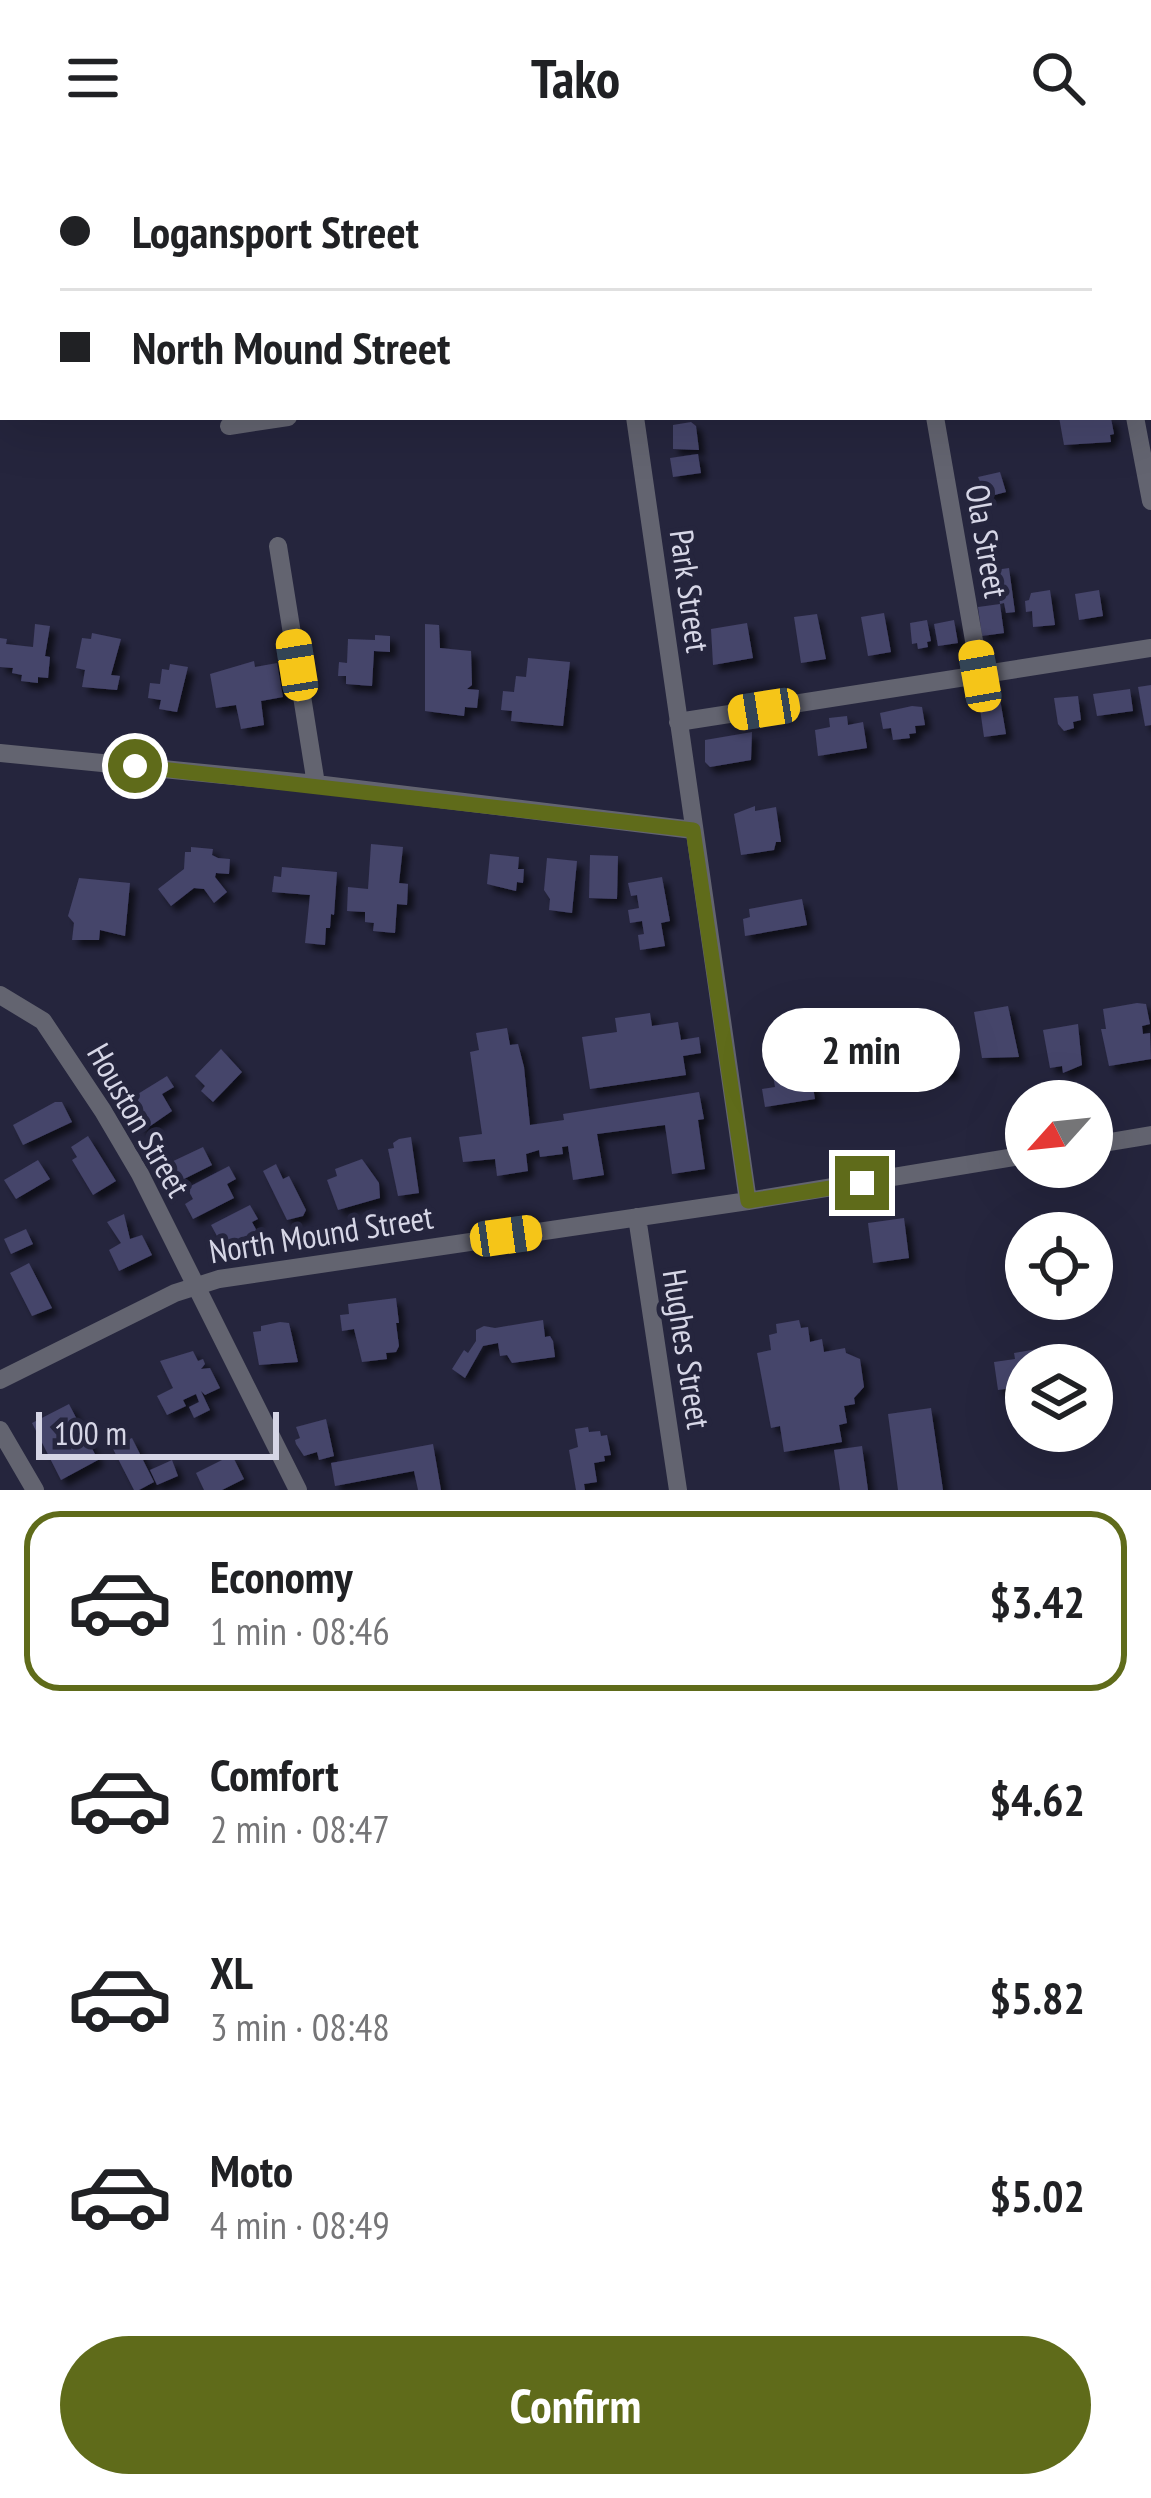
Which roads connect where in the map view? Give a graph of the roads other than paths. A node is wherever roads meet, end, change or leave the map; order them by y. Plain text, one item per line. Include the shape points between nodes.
1 (269, 420) edge
2 (635, 420) edge
3 (936, 420) edge
4 (1136, 420) edge
5 (229, 426) dead end
6 (1151, 501) edge
7 (278, 546) dead end
8 (1151, 648) edge
9 (980, 676) junction
10 (678, 722) junction
11 (0, 753) edge
12 (316, 784) junction
13 (693, 830) junction
14 (0, 994) edge
15 (1151, 1135) edge
16 (1113, 1141) edge
17 (1005, 1159) edge
18 (748, 1201) junction
19 (637, 1217) junction
20 (195, 1285) junction
21 (0, 1380) edge
22 (0, 1430) edge
23 (34, 1490) edge
24 (298, 1490) edge
25 (678, 1490) edge

1 - 5 street
2 - 10 street, Park Street
3 - 9 street, Ola Street
4 - 6 street
7 - 12 street
8 - 9 street
9 - 10 street
10 - 13 street, Park Street
11 - 12 street
12 - 13 street
13 - 18 street, Park Street
14 - 20 street, Houston Street via 58,1040 140,1174
15 - 16 street
17 - 18 street, North Mound Street
18 - 19 street, North Mound Street
19 - 20 street, North Mound Street
19 - 25 street, Hughes Street
20 - 21 street, North Mound Street
20 - 24 street, Houston Street
22 - 23 street

